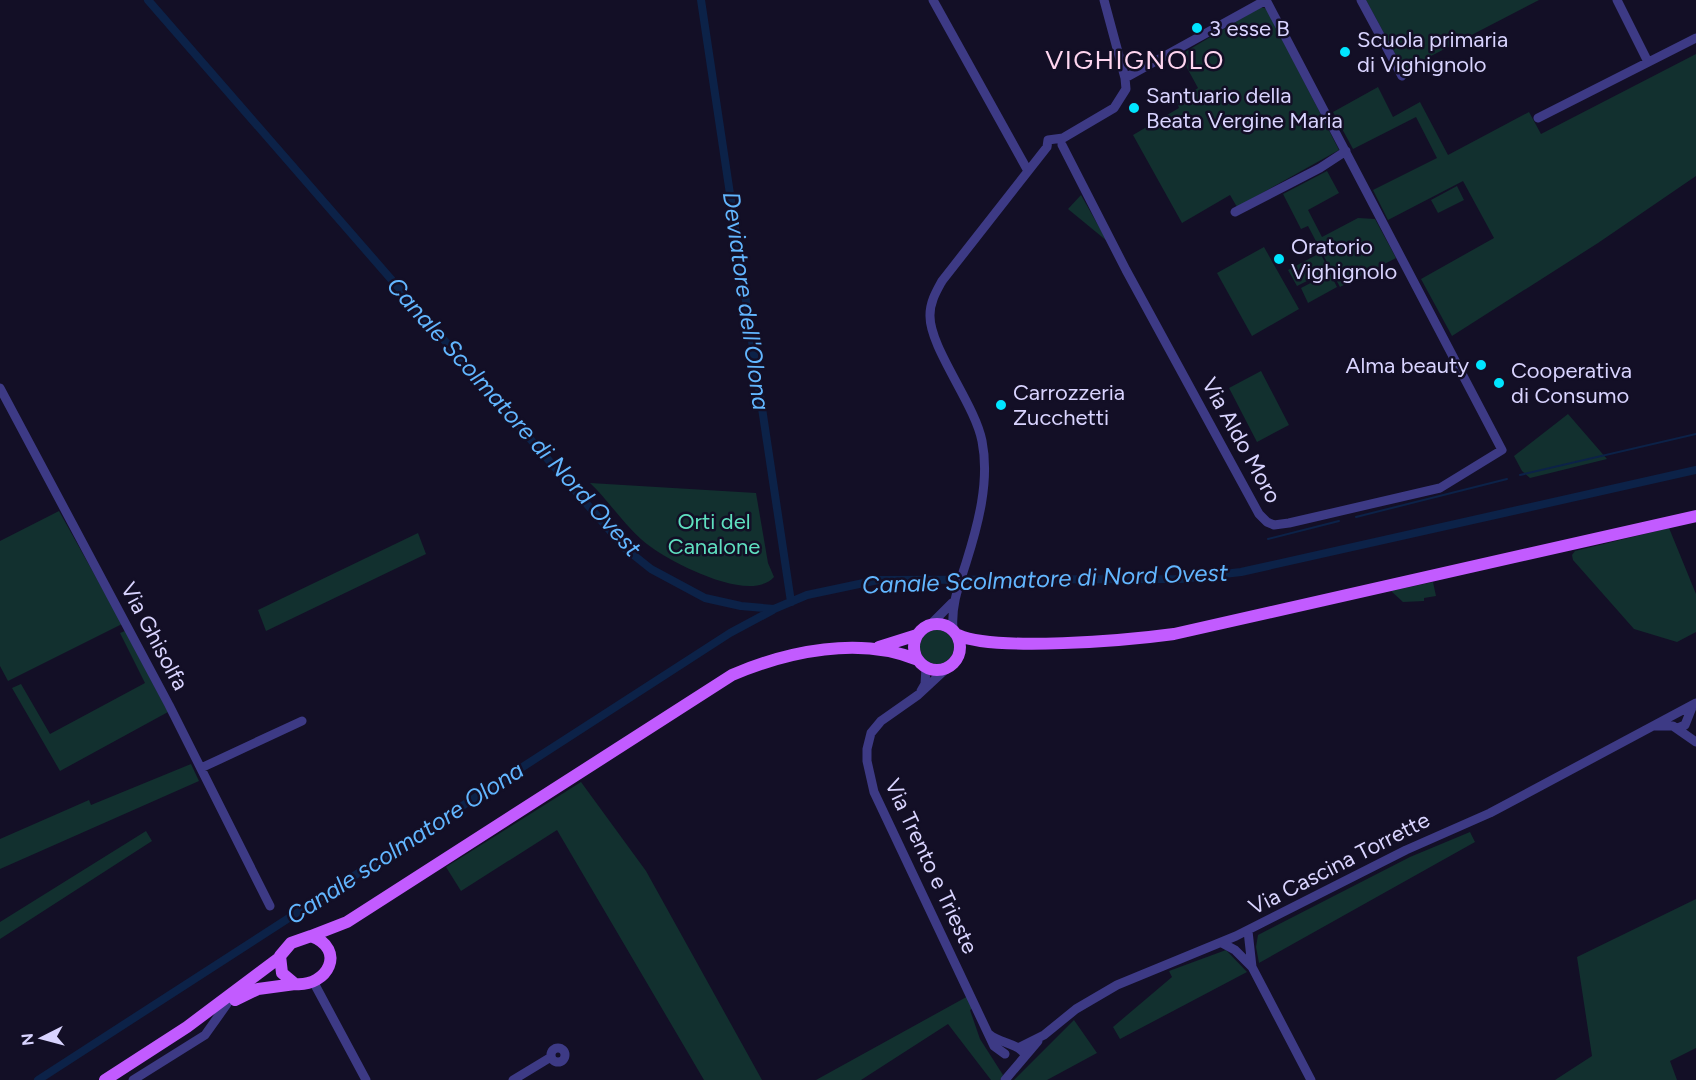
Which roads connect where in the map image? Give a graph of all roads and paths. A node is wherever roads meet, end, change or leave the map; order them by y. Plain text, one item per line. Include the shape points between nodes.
1 (933, 0) edge
2 (1104, 0) edge
3 (1266, 0) edge
4 (1361, 0) edge
5 (1617, 0) edge
6 (938, 5) edge
7 (1696, 38) edge
8 (1648, 62) junction
9 (1402, 76) dead end
10 (1125, 78) junction
11 (1538, 118) dead end
12 (1058, 146) junction
13 (1346, 151) junction
14 (1028, 171) junction
15 (1235, 212) dead end
16 (0, 388) edge
17 (1696, 516) edge
18 (955, 598) junction
19 (931, 624) junction
20 (956, 632) junction
21 (917, 635) junction
22 (996, 643) junction
23 (875, 648) junction
24 (958, 658) junction
25 (922, 664) junction
26 (946, 669) junction
27 (918, 695) junction
28 (1695, 704) edge
29 (302, 721) dead end
30 (1679, 721) junction
31 (1693, 739) edge
32 (201, 768) junction
33 (270, 906) dead end
34 (347, 922) junction
35 (1248, 931) junction
36 (311, 936) junction
37 (1222, 943) junction
38 (330, 952) junction
39 (279, 958) junction
40 (1252, 966) junction
41 (314, 983) junction
42 (295, 984) junction
43 (227, 1004) junction
44 (187, 1027) junction
45 (989, 1034) junction
46 (1044, 1035) junction
47 (1016, 1046) junction
48 (551, 1057) dead end
49 (1014, 1060) junction
50 (105, 1080) edge
51 (133, 1080) edge
52 (366, 1080) edge
53 (513, 1080) edge
54 (1004, 1080) edge
55 (1311, 1080) edge

1 - 6 street
2 - 10 street
3 - 10 street
3 - 13 street
4 - 9 street
5 - 8 street
6 - 14 street
7 - 8 street
8 - 11 street
10 - 12 street via 1126,90 1114,108
12 - 13 street, Via Aldo Moro via 1259,514 1274,525 1440,488 1502,450
12 - 14 street via 1040,156
13 - 15 street
14 - 18 street via 942,281 931,308 935,337 978,424 984,455 982,496
16 - 32 street, Via Ghisolfa
17 - 22 main road via 1174,634
18 - 19 street via 949,609
18 - 20 street
19 - 20 main road via 941,624
19 - 21 main road
20 - 22 main road via 973,642
20 - 24 main road via 961,645
21 - 23 main road
21 - 25 main road via 914,646
22 - 24 main road
23 - 25 main road via 901,653
23 - 34 main road via 796,654 732,675
24 - 26 main road
25 - 26 main road
25 - 27 street via 925,684
26 - 27 street, Via Trento e Trieste
27 - 45 street, Via Trento e Trieste via 881,721 871,733 867,749 870,781
28 - 30 street
29 - 32 street
30 - 31 street
30 - 35 street, Via Cascina Torrette via 1654,726 1499,809 1414,846
32 - 33 street, Via Ghisolfa
34 - 36 main road
34 - 38 main road
35 - 37 street, Via Cascina Torrette
35 - 40 street
36 - 38 main road via 327,944
36 - 39 main road via 291,943
37 - 40 street
37 - 46 street, Via Cascina Torrette via 1117,985 1076,1009
38 - 41 main road via 325,975
39 - 42 main road via 282,973
39 - 44 main road
40 - 55 street
41 - 42 main road
41 - 52 street
42 - 43 main road via 258,988
43 - 44 main road
43 - 51 street via 205,1035
44 - 50 main road
45 - 47 street
45 - 49 street, Via Trento e Trieste via 994,1046
46 - 47 street, Via Cascina Torrette
46 - 49 street, Via Cascina Torrette
47 - 49 street
47 - 49 street
48 - 53 street
49 - 54 street

